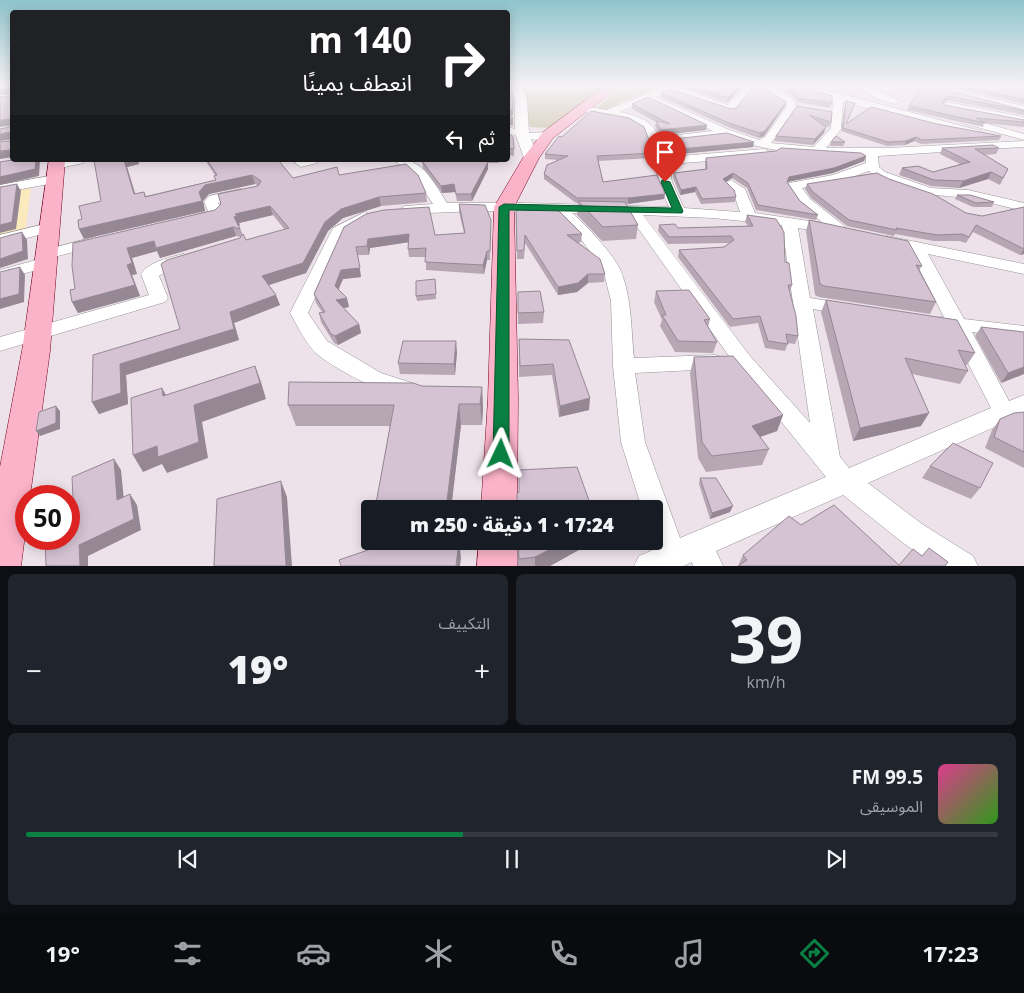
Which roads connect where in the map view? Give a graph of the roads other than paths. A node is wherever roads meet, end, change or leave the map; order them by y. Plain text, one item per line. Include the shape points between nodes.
1 (521, 111) edge
2 (581, 111) edge
3 (605, 111) edge
4 (677, 111) edge
5 (792, 111) edge
6 (833, 111) edge
7 (895, 111) edge
8 (949, 111) edge
9 (956, 111) edge
10 (610, 112) joint
11 (510, 114) edge
12 (1024, 120) edge
13 (522, 126) junction
14 (510, 129) edge
15 (728, 132) junction
16 (548, 135) junction
17 (1024, 138) edge
18 (654, 141) junction
19 (761, 144) junction
20 (1024, 144) edge
21 (787, 147) junction
22 (818, 150) junction
23 (868, 151) junction
24 (531, 158) junction
25 (662, 161) junction
26 (397, 165) edge
27 (873, 165) junction
28 (61, 166) edge
29 (731, 184) edge
30 (0, 189) edge
31 (255, 190) edge
32 (931, 192) junction
33 (953, 206) edge
34 (1020, 206) edge
35 (442, 207) junction
36 (504, 207) junction
37 (558, 208) junction
38 (632, 210) junction
39 (678, 211) junction
40 (995, 213) edge
41 (749, 216) junction
42 (789, 221) junction
43 (183, 222) edge
44 (870, 238) edge
45 (0, 240) edge
46 (105, 240) edge
47 (47, 248) junction
48 (917, 248) junction
49 (201, 254) edge
50 (1024, 269) edge
51 (0, 275) edge
52 (802, 302) junction
53 (861, 311) edge
54 (919, 320) edge
55 (958, 326) junction
56 (38, 332) junction
57 (1024, 332) edge
58 (0, 344) edge
59 (743, 361) junction
60 (624, 366) junction
61 (425, 397) edge
62 (1014, 408) edge
63 (837, 472) junction
64 (499, 500) edge
65 (498, 550) edge
66 (703, 555) edge
67 (660, 561) edge
68 (0, 566) edge
69 (497, 566) edge
70 (963, 566) edge

1 - 13 street
2 - 16 main road
3 - 10 street
4 - 15 street
5 - 19 street
6 - 22 street via 836,130
7 - 17 street via 953,127
8 - 17 street
9 - 12 street
10 - 18 street via 632,117 650,128
11 - 13 street
13 - 14 street
13 - 16 street via 530,136
13 - 24 street
15 - 18 street
15 - 19 street
16 - 24 main road
18 - 25 street
19 - 21 street
20 - 23 street
21 - 22 street
21 - 25 street via 764,153
22 - 23 street
23 - 27 street
24 - 36 main road
25 - 39 street via 665,182
26 - 35 street via 413,166 425,177
27 - 32 street via 880,175
27 - 42 street via 836,178 794,186 805,202 847,233
28 - 30 street
28 - 47 main road
29 - 41 street via 740,192
31 - 43 street via 214,200 211,202 216,212 213,215
32 - 33 street
32 - 34 street via 968,194
34 - 40 street
35 - 36 street
35 - 61 street via 362,217 338,231 299,313 320,346 373,379
36 - 37 street
36 - 64 main road via 494,399
37 - 38 street
37 - 60 street via 580,228 611,268 620,301
38 - 39 street
38 - 59 street via 672,251
39 - 41 street
41 - 42 street
42 - 52 street
44 - 48 street
45 - 47 street
46 - 47 street
47 - 51 street
47 - 56 main road
48 - 50 street
48 - 55 street
49 - 56 street via 165,264 150,274 159,298
52 - 53 street
52 - 63 street
54 - 55 street
55 - 57 street
55 - 62 street
56 - 58 street
56 - 68 main road
59 - 60 street
59 - 63 street
60 - 67 street via 633,442
62 - 63 street
63 - 66 street
63 - 70 street via 912,533
65 - 69 main road
66 - 67 street

